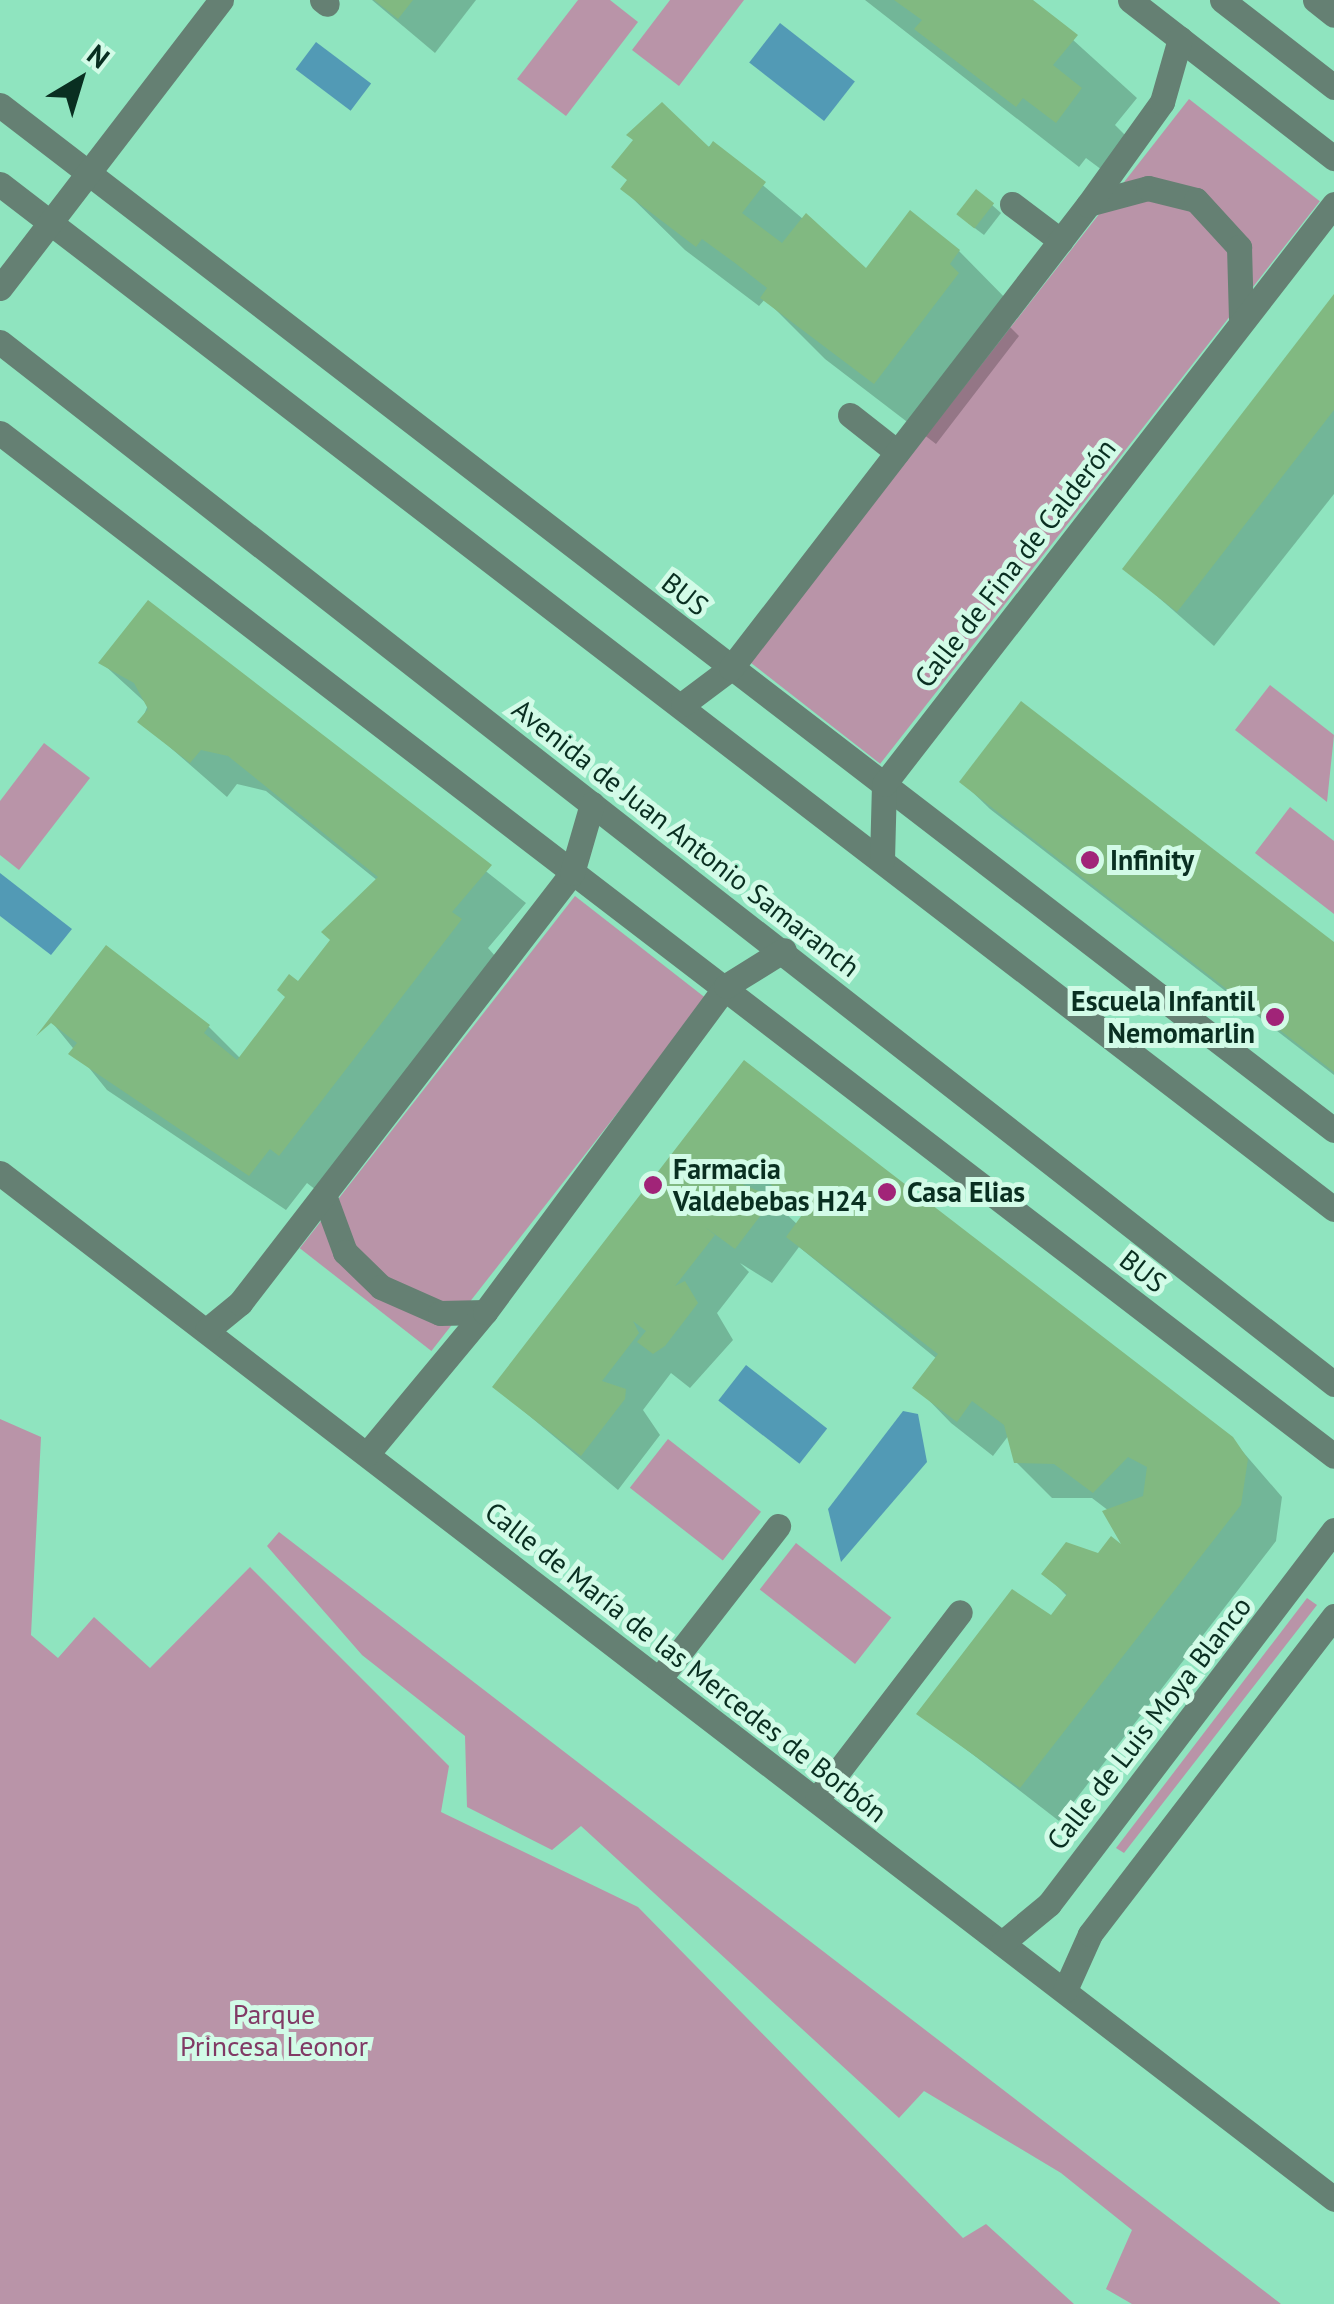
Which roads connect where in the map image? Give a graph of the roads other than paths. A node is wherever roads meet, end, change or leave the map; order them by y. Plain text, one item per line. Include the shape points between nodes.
1 (221, 0) edge
2 (1130, 0) edge
3 (1222, 0) edge
4 (1314, 0) edge
5 (1334, 15) edge
6 (1180, 39) junction
7 (1334, 87) edge
8 (0, 105) edge
9 (1334, 158) edge
10 (88, 173) junction
11 (0, 184) edge
12 (1012, 204) dead end
13 (1334, 204) edge
14 (1088, 206) junction
15 (50, 222) junction
16 (1060, 240) junction
17 (0, 288) edge
18 (1241, 318) junction
19 (0, 342) edge
20 (850, 415) dead end
21 (0, 433) edge
22 (896, 452) junction
23 (731, 668) junction
24 (683, 704) junction
25 (884, 784) junction
26 (592, 804) junction
27 (882, 860) junction
28 (572, 873) junction
29 (784, 950) junction
30 (726, 986) junction
31 (1334, 1130) edge
32 (0, 1173) edge
33 (324, 1195) junction
34 (1334, 1210) edge
35 (485, 1312) junction
36 (207, 1330) junction
37 (1334, 1384) edge
38 (367, 1454) junction
39 (1334, 1456) edge
40 (778, 1526) dead end
41 (1334, 1530) edge
42 (960, 1612) dead end
43 (1334, 1616) edge
44 (659, 1679) junction
45 (816, 1799) junction
46 (1002, 1943) junction
47 (1064, 1990) junction
48 (1334, 2199) edge

1 - 10 street
2 - 6 street
3 - 7 street
4 - 5 street
6 - 9 street
6 - 14 street via 1162,102
8 - 10 street, BUS
10 - 15 street
10 - 23 street, BUS
11 - 15 street
12 - 16 street
13 - 18 street, Calle de Fina de Calderón
14 - 16 street
14 - 18 street via 1148,188 1196,200 1239,247
15 - 17 street
15 - 24 street
16 - 22 street
18 - 25 street, Calle de Fina de Calderón
19 - 26 street, Avenida de Juan Antonio Samaranch
20 - 22 street
21 - 28 street
22 - 23 street
23 - 24 street
23 - 25 street, BUS
24 - 27 street
25 - 27 street
25 - 31 street, BUS
26 - 28 street
26 - 29 street, Avenida de Juan Antonio Samaranch
27 - 34 street
28 - 30 street, BUS
28 - 33 street
29 - 30 street
29 - 37 street, Avenida de Juan Antonio Samaranch
30 - 35 street
30 - 39 street, BUS
32 - 36 street, Calle de María de las Mercedes de Borbón
33 - 35 street via 345,1252 381,1287 440,1313
33 - 36 street via 240,1303
35 - 38 street
36 - 38 street, Calle de María de las Mercedes de Borbón
38 - 44 street, Calle de María de las Mercedes de Borbón
40 - 44 street
41 - 46 street, Calle de Luis Moya Blanco via 1049,1904
42 - 45 street
43 - 47 street via 1084,1943
44 - 45 street, Calle de María de las Mercedes de Borbón
45 - 46 street, Calle de María de las Mercedes de Borbón
46 - 47 street, Calle de María de las Mercedes de Borbón
47 - 48 street, Calle de María de las Mercedes de Borbón

